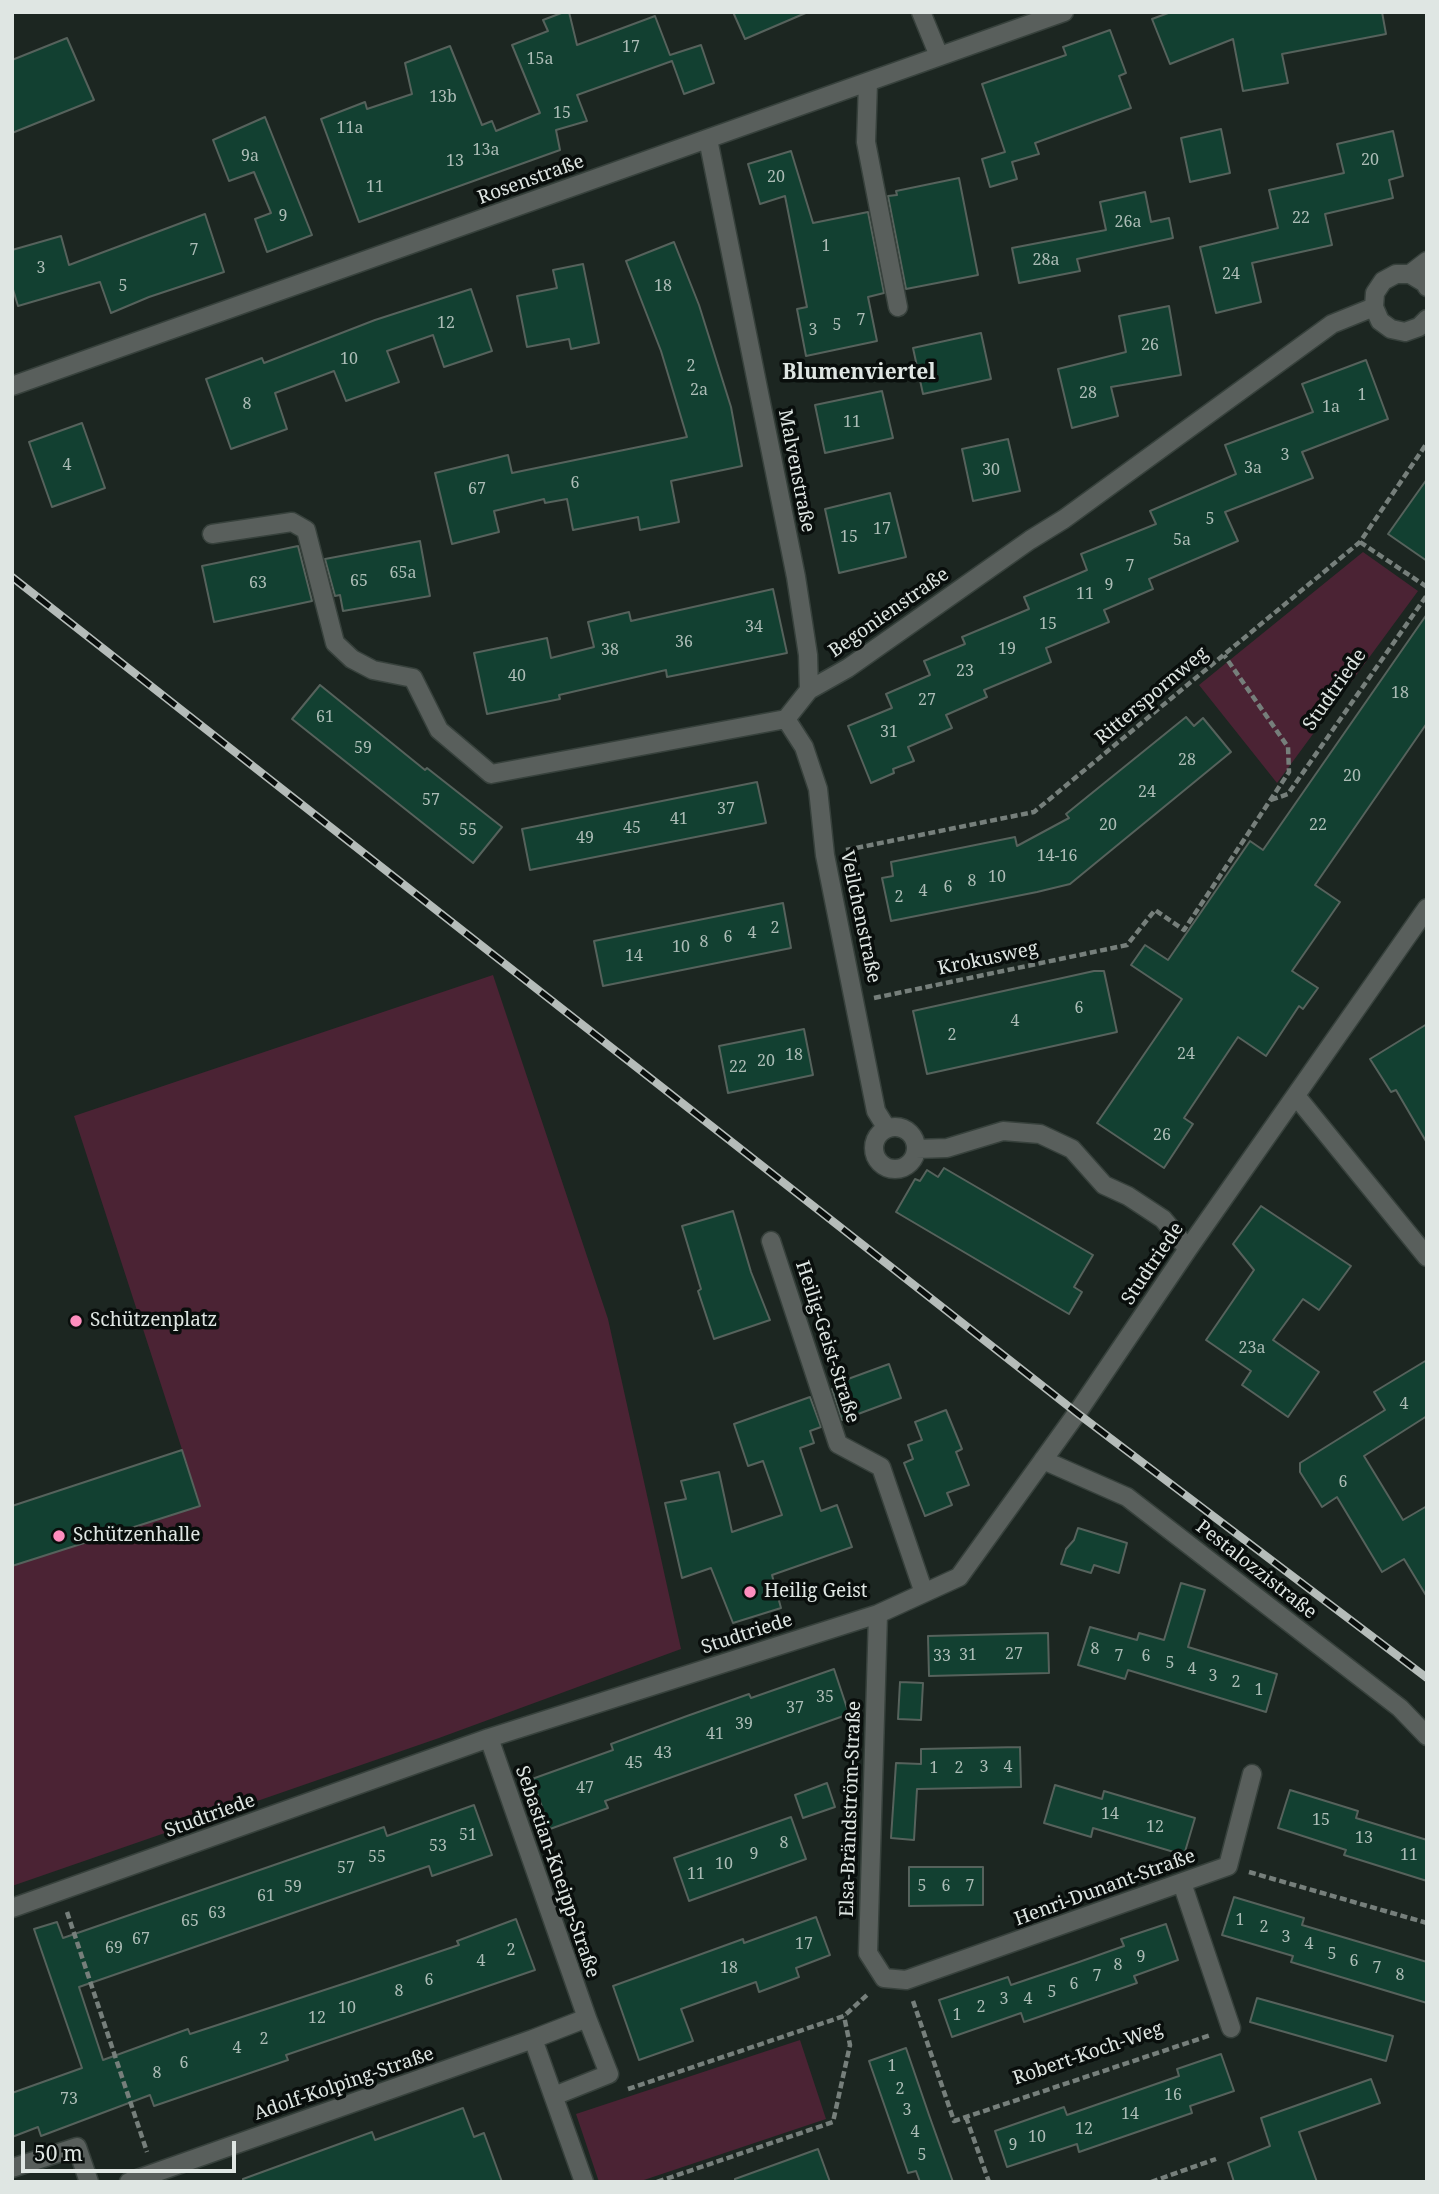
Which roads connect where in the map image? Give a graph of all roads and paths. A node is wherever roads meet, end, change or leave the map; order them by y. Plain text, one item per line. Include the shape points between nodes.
1 (921, 12) edge
2 (1064, 12) edge
3 (939, 56) junction
4 (868, 83) junction
5 (708, 139) junction
6 (1427, 261) edge
7 (1410, 274) junction
8 (1427, 287) edge
9 (898, 307) dead end
10 (1374, 307) junction
11 (1427, 319) edge
12 (12, 386) edge
13 (1427, 443) edge
14 (212, 534) dead end
15 (1360, 542) junction
16 (1427, 587) edge
17 (1427, 594) edge
18 (1224, 655) junction
19 (809, 690) junction
20 (786, 719) junction
21 (1271, 800) junction
22 (825, 855) junction
23 (1427, 908) edge
24 (856, 1002) junction
25 (1296, 1096) junction
26 (886, 1127) junction
27 (916, 1149) junction
28 (771, 1241) dead end
29 (1188, 1249) junction
30 (1427, 1257) edge
31 (1043, 1460) junction
32 (924, 1593) junction
33 (878, 1614) junction
34 (1427, 1737) edge
35 (489, 1738) junction
36 (1252, 1774) dead end
37 (1228, 1866) junction
38 (1182, 1883) junction
39 (60, 1891) junction
40 (12, 1908) edge
41 (1427, 1923) edge
42 (884, 1978) junction
43 (906, 1980) junction
44 (844, 2016) junction
45 (587, 2018) junction
46 (1231, 2028) joint
47 (533, 2039) junction
48 (609, 2074) junction
49 (554, 2096) junction
50 (966, 2118) junction
51 (1216, 2159) dead end
52 (12, 2168) edge
53 (154, 2173) junction
54 (89, 2182) edge
55 (129, 2182) edge
56 (584, 2182) edge
57 (657, 2182) edge
58 (989, 2182) edge
59 (1151, 2182) edge

1 - 3 street
2 - 3 street, Rosenstraße
3 - 4 street, Rosenstraße
4 - 5 street, Rosenstraße
4 - 9 street via 866,142
5 - 12 street, Rosenstraße
5 - 19 street, Malvenstraße via 796,577
6 - 7 street
7 - 8 street
7 - 10 street via 1396,274 1383,281 1375,293
10 - 11 street via 1391,329 1405,332
10 - 19 street, Begonienstraße via 1332,324 1064,519
13 - 15 path, Ritterspornweg
14 - 20 street via 292,522 306,530 335,643 373,670 413,678 439,730 491,774
15 - 16 path
15 - 18 path, Ritterspornweg
17 - 21 path, Studtriede via 1288,794
18 - 21 path via 1288,747 1289,772
18 - 22 path, Ritterspornweg via 1034,812
19 - 20 street, Begonienstraße
20 - 22 street, Veilchenstraße via 804,747 818,789
21 - 24 path, Krokusweg via 1184,930 1155,910 1126,944
22 - 24 street, Veilchenstraße
23 - 25 street, Studtriede
24 - 26 street, Veilchenstraße via 876,1111
25 - 29 street, Studtriede
25 - 30 street
26 - 27 street via 901,1127 912,1135
26 - 27 street via 875,1138 873,1153 882,1166 896,1170 910,1163
27 - 29 street via 947,1148 1003,1131 1040,1134 1072,1149 1104,1185 1163,1219
28 - 32 street, Heilig-Geist-Straße via 838,1444 881,1467
29 - 31 street, Studtriede
31 - 32 street, Studtriede via 959,1577
31 - 34 street, Pestalozzistraße via 1127,1497 1400,1709
32 - 33 street, Studtriede
33 - 35 street, Studtriede
33 - 42 street, Elsa-Brändström-Straße via 868,1954
35 - 39 street, Studtriede
35 - 45 street, Sebastian-Kneipp-Straße
36 - 37 street
37 - 38 street, Henri-Dunant-Straße
37 - 41 path
38 - 43 street, Henri-Dunant-Straße
38 - 46 street
39 - 40 street, Studtriede
39 - 53 path
42 - 43 street
42 - 44 path
43 - 50 path via 954,2121
44 - 48 path via 624,2090
44 - 57 path via 850,2045 833,2122
45 - 47 street
45 - 48 street, Sebastian-Kneipp-Straße
46 - 50 path, Robert-Koch-Weg
47 - 49 street
47 - 53 street, Adolf-Kolping-Straße
48 - 49 street
49 - 56 street
50 - 58 path
51 - 59 path
52 - 54 street via 77,2147
53 - 55 street, Adolf-Kolping-Straße

